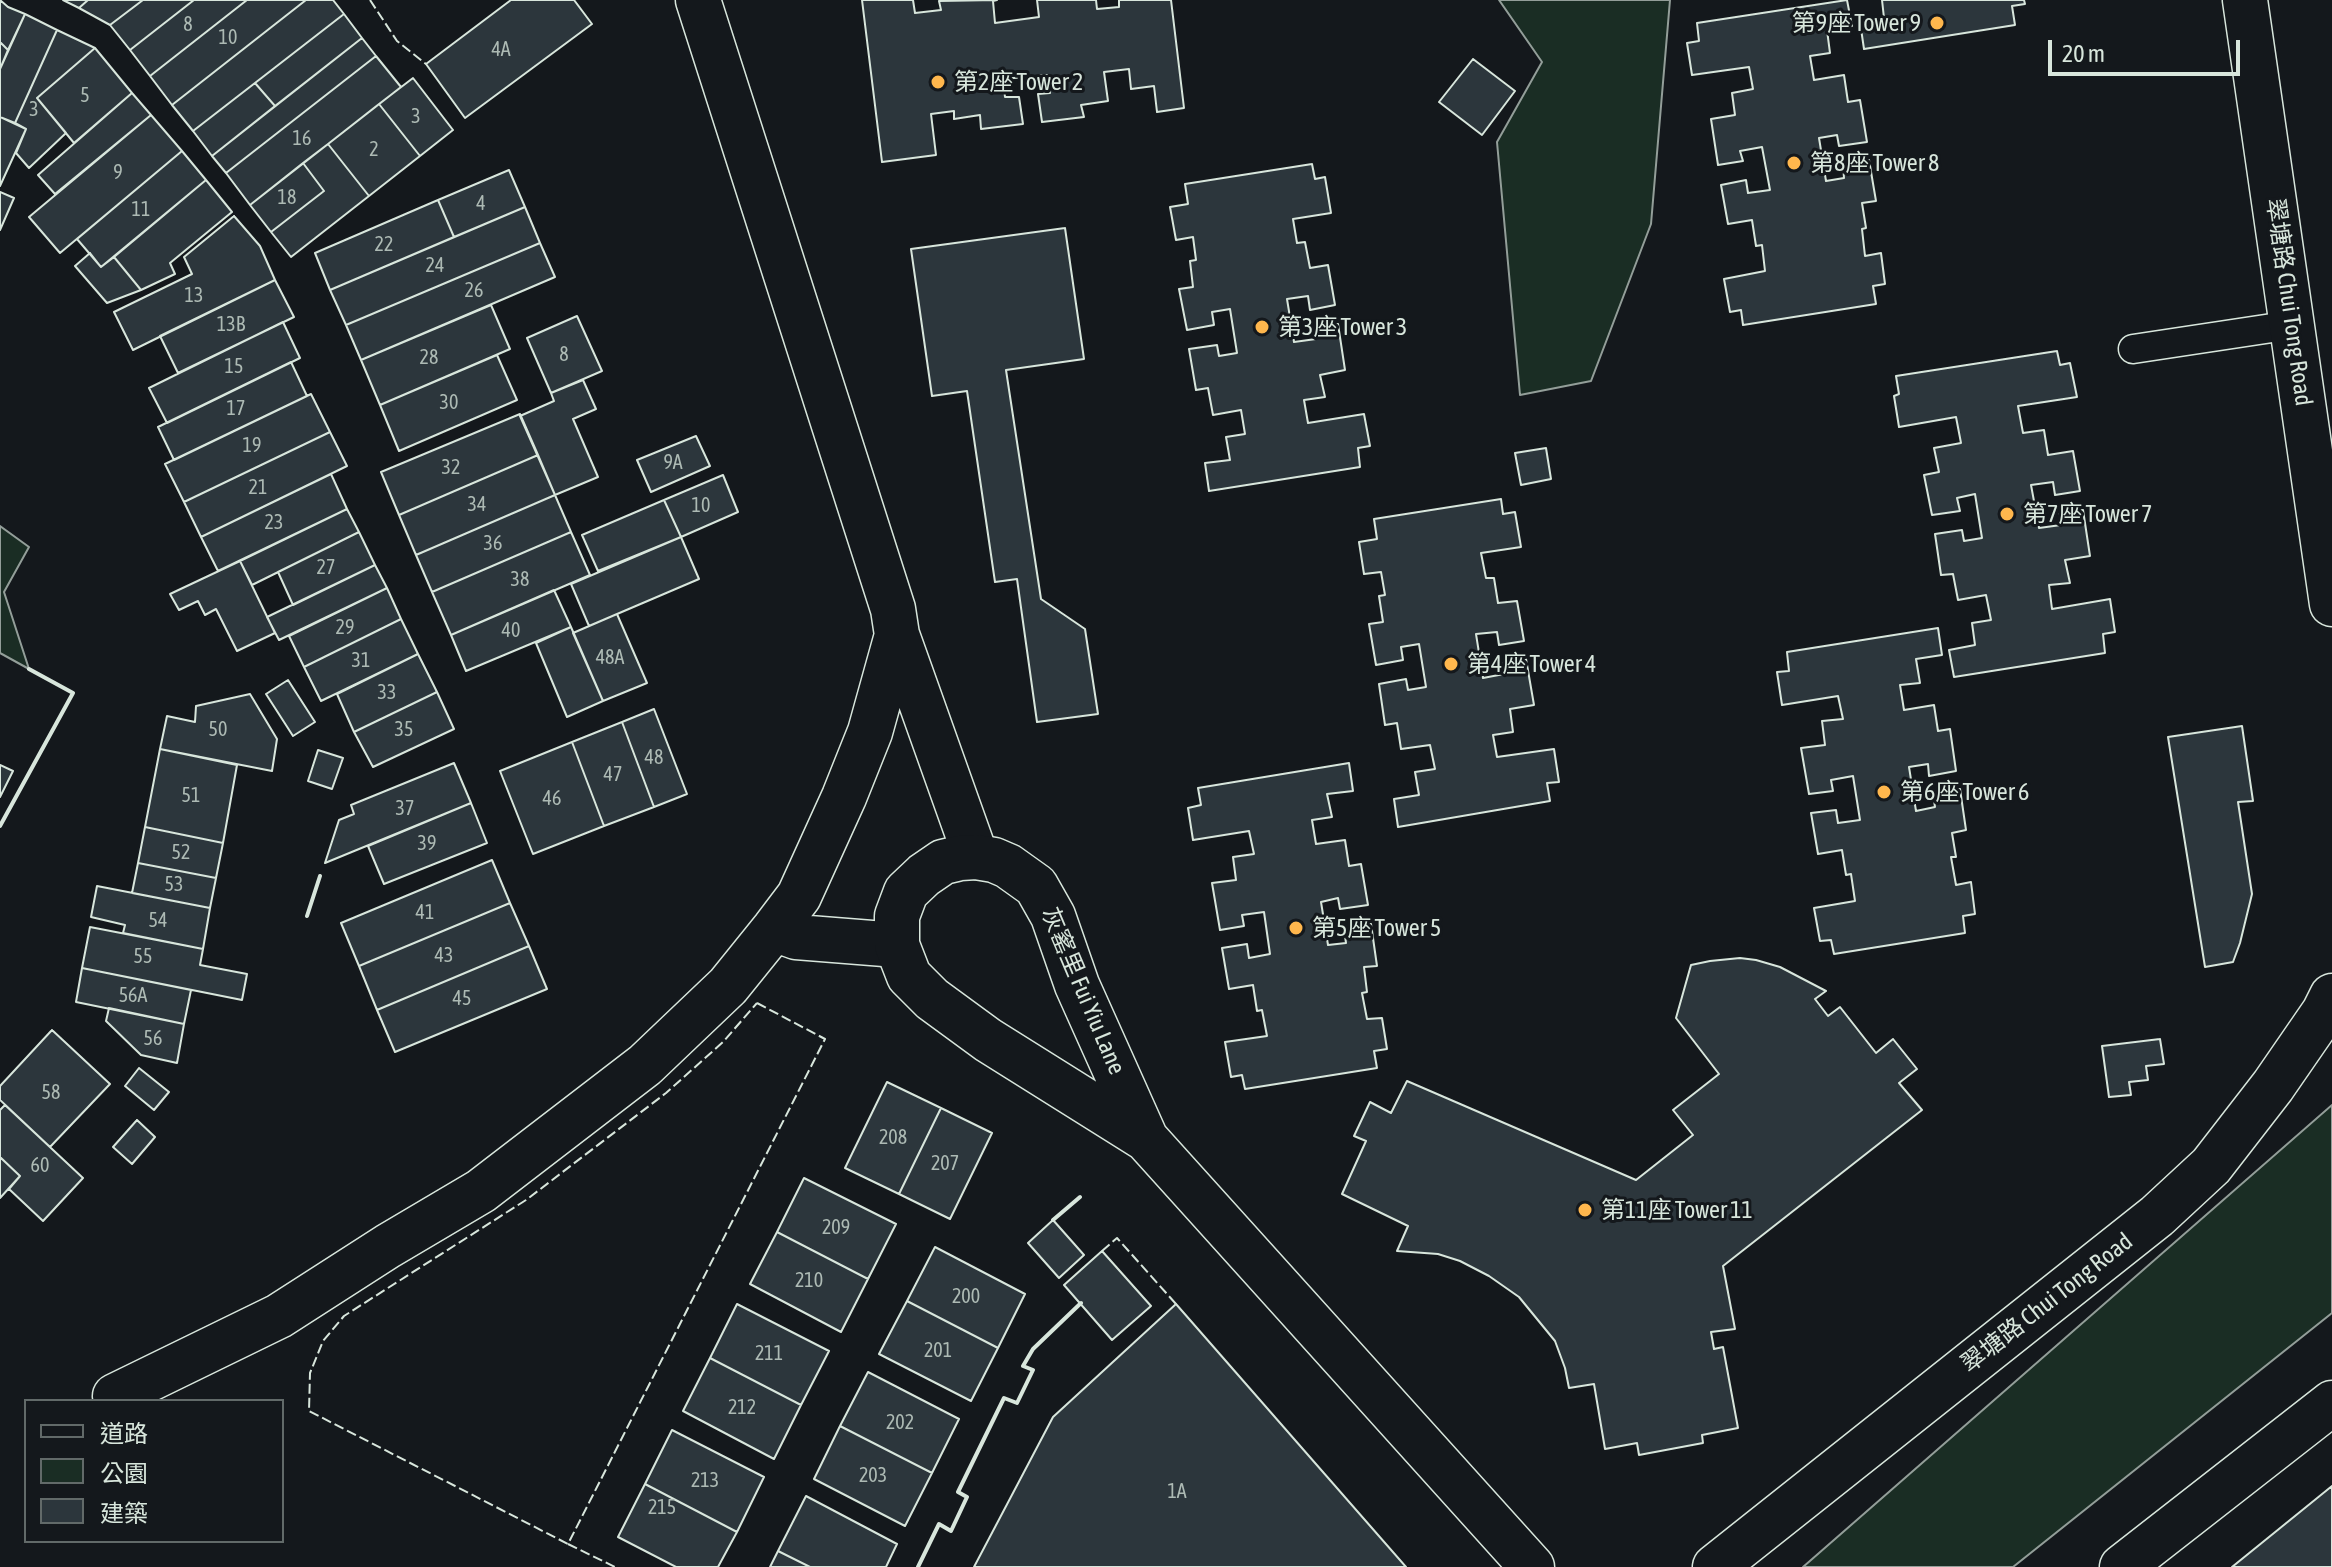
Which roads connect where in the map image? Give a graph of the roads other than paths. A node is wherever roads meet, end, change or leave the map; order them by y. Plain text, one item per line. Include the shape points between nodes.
1 (698, 0) edge
2 (2245, 0) edge
3 (2292, 325) junction
4 (2133, 349) dead end
5 (2332, 604) edge
6 (897, 635) junction
7 (976, 857) junction
8 (774, 929) junction
9 (897, 945) junction
10 (2332, 996) edge
11 (1146, 1139) junction
12 (115, 1396) dead end
13 (2332, 1403) edge
14 (1532, 1567) edge
15 (1715, 1567) edge
16 (2122, 1567) edge

1 - 6 street
2 - 3 street, 翠塘路 Chui Tong Road
3 - 4 lane
3 - 5 street, 翠塘路 Chui Tong Road
6 - 7 street
6 - 8 street via 870,732 844,797 799,896
7 - 9 street via 943,862 906,892 897,916
7 - 11 street, 灰窰里 Fui Yiu Lane via 1008,866 1043,897
8 - 9 street via 796,937
8 - 12 street via 728,986 645,1065 481,1191 279,1316
9 - 11 street, 灰窰里 Fui Yiu Lane via 909,976 932,999
10 - 15 street, 翠塘路 Chui Tong Road via 2273,1086 2211,1166 2157,1216
11 - 14 street, 灰窰里 Fui Yiu Lane
13 - 16 street

